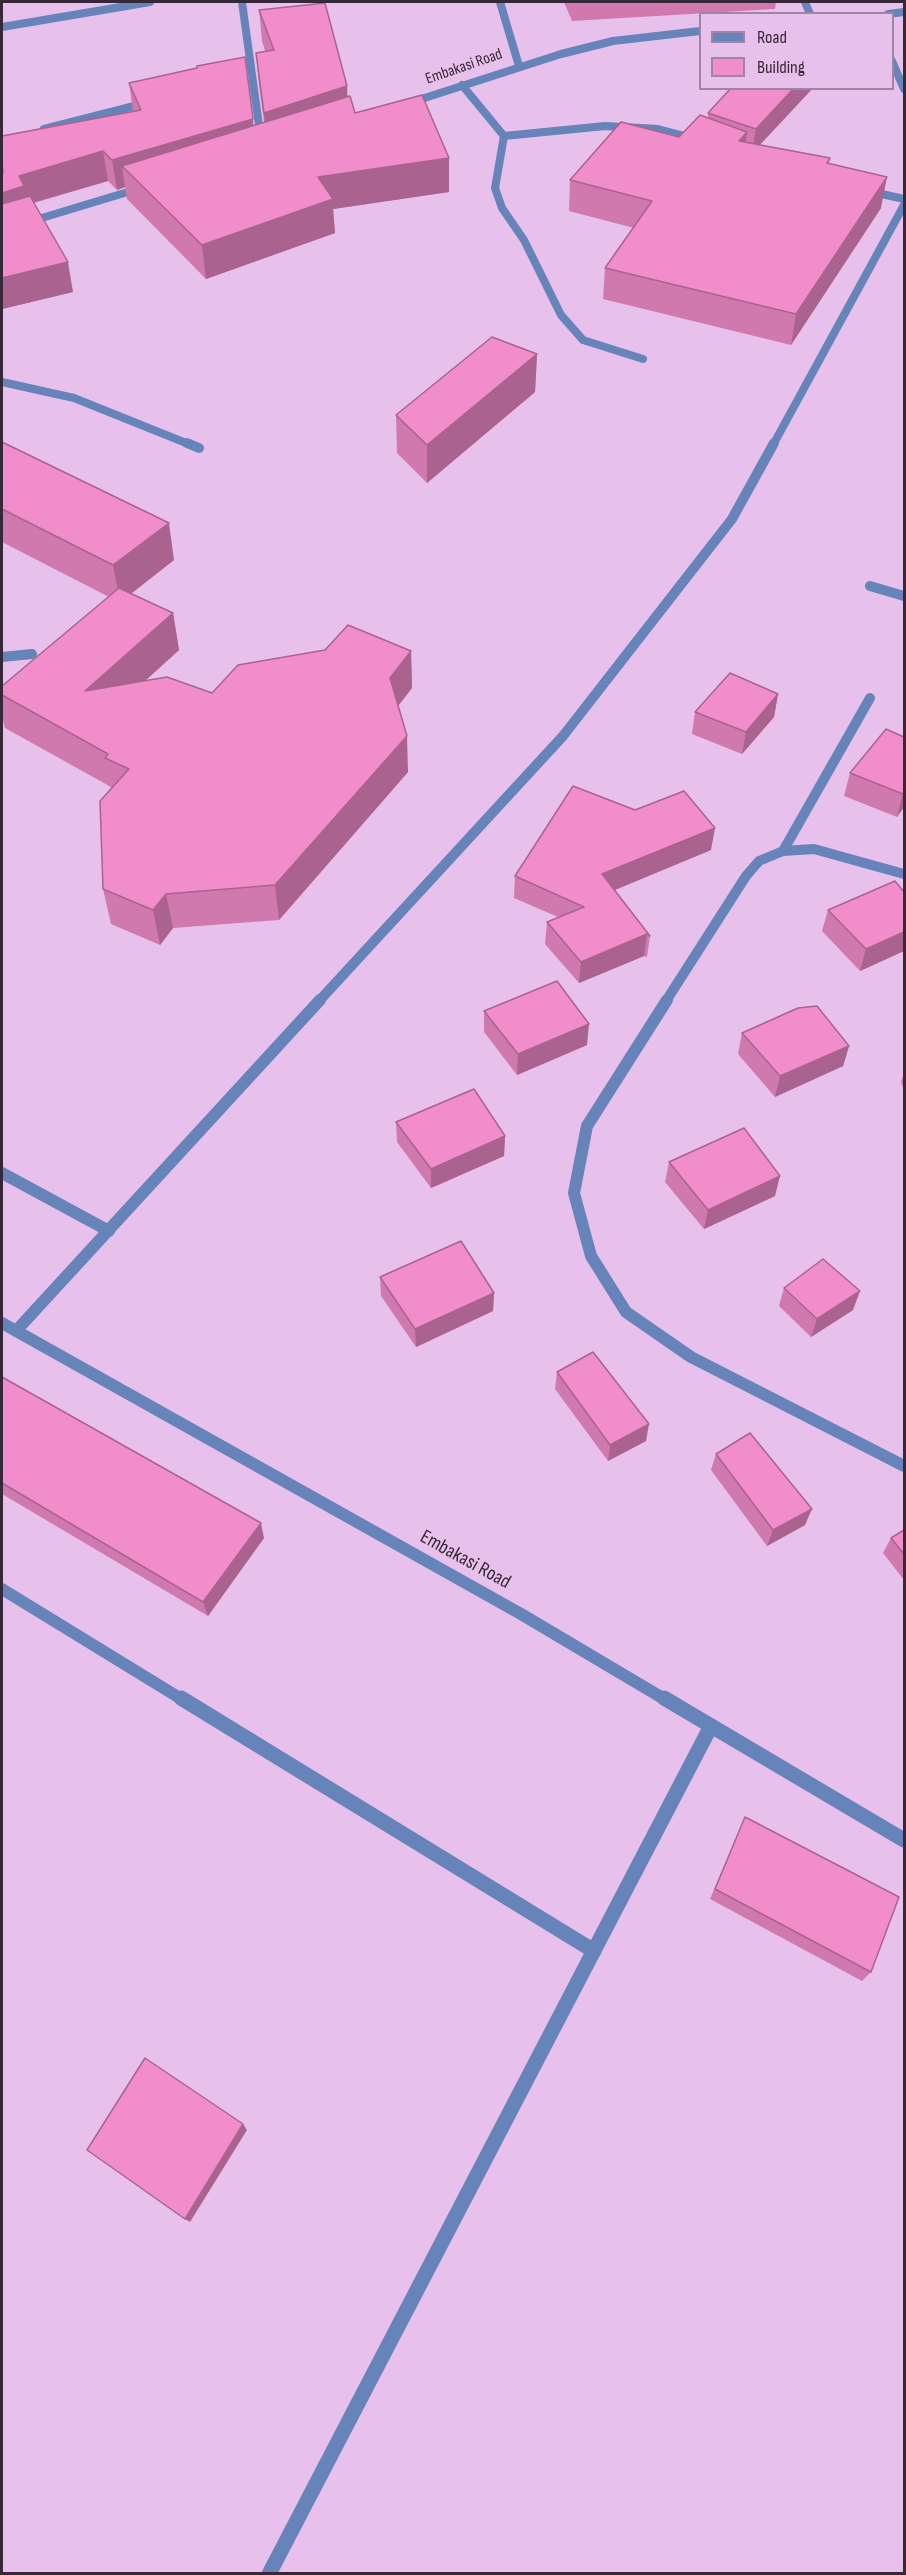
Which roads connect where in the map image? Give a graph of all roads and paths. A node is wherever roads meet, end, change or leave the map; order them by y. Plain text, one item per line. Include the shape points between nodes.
1 (150, 2) edge
2 (242, 2) edge
3 (500, 2) edge
4 (2, 27) edge
5 (699, 31) edge
6 (519, 66) junction
7 (894, 66) edge
8 (252, 75) junction
9 (241, 78) edge
10 (462, 85) junction
11 (904, 89) edge
12 (153, 101) edge
13 (396, 108) edge
14 (36, 131) edge
15 (504, 136) junction
16 (709, 143) edge
17 (262, 153) edge
18 (150, 186) edge
19 (859, 189) edge
20 (904, 199) edge
21 (904, 205) edge
22 (2, 230) edge
23 (643, 359) dead end
24 (2, 382) edge
25 (199, 448) dead end
26 (870, 586) dead end
27 (904, 596) edge
28 (32, 654) dead end
29 (2, 657) edge
30 (870, 698) dead end
31 (783, 851) junction
32 (904, 874) edge
33 (2, 1173) edge
34 (109, 1231) junction
35 (2, 1323) edge
36 (16, 1331) junction
37 (904, 1466) edge
38 (2, 1589) edge
39 (711, 1726) junction
40 (904, 1840) edge
41 (594, 1951) junction
42 (269, 2574) edge

1 - 4 street
2 - 8 street
3 - 6 street
5 - 6 street, Embakasi Road via 613,41
6 - 10 street, Embakasi Road
7 - 11 street
8 - 9 street
8 - 17 street
10 - 13 street, Embakasi Road
10 - 15 street
12 - 14 street
15 - 16 street via 605,126 658,129
15 - 23 street via 495,188 502,208 524,240 561,315 583,340
18 - 22 street
19 - 20 street
21 - 34 street via 732,519 563,736
24 - 25 street via 74,398
26 - 27 street
28 - 29 street
30 - 31 street
31 - 32 street via 814,849
31 - 37 street via 759,861 746,876 587,1126 573,1193 591,1256 626,1312 690,1357
33 - 34 street
34 - 36 street
35 - 36 street, Embakasi Road
36 - 39 street, Embakasi Road via 511,1608
38 - 41 street
39 - 40 street, Embakasi Road
39 - 41 street
41 - 42 street

